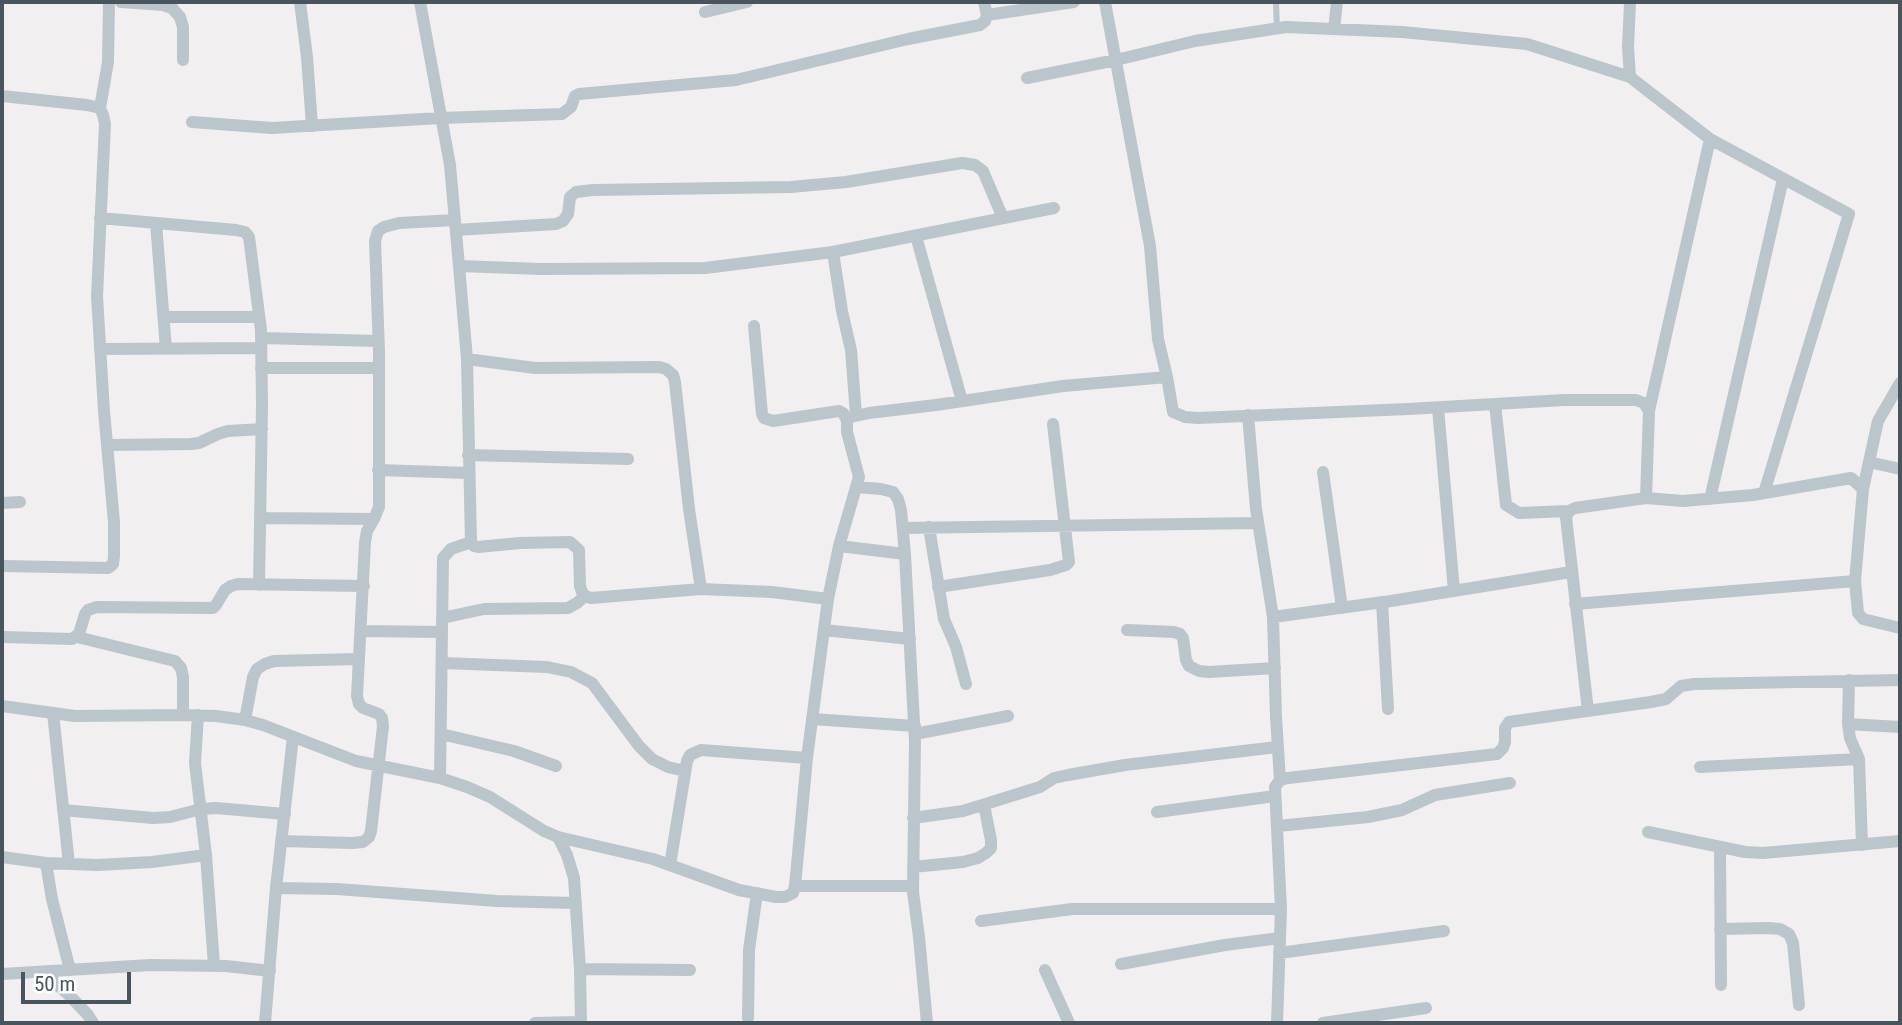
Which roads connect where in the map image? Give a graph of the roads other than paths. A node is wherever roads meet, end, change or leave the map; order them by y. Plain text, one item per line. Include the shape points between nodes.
1 (108, 2) edge
2 (121, 2) edge
3 (300, 2) edge
4 (420, 2) edge
5 (747, 2) edge
6 (1073, 2) edge
7 (1105, 2) edge
8 (1276, 2) edge
9 (1337, 2) edge
10 (1630, 2) edge
11 (985, 8) edge
12 (705, 12) dead end
13 (1277, 29) junction
14 (1335, 29) junction
15 (183, 60) dead end
16 (1116, 60) junction
17 (1630, 77) junction
18 (1027, 78) dead end
19 (2, 96) edge
20 (100, 108) junction
21 (440, 118) junction
22 (192, 122) dead end
23 (312, 126) junction
24 (1710, 139) junction
25 (1783, 179) junction
26 (1054, 208) dead end
27 (100, 218) junction
28 (1003, 218) junction
29 (156, 223) junction
30 (455, 225) junction
31 (916, 236) junction
32 (833, 252) junction
33 (459, 266) junction
34 (164, 317) junction
35 (259, 317) junction
36 (754, 326) dead end
37 (378, 341) junction
38 (261, 343) junction
39 (100, 349) junction
40 (166, 349) junction
41 (467, 359) junction
42 (261, 368) junction
43 (379, 368) junction
44 (1167, 377) junction
45 (1900, 383) edge
46 (962, 401) junction
47 (1495, 404) junction
48 (1438, 408) junction
49 (1649, 411) junction
50 (1248, 415) junction
51 (852, 418) junction
52 (1053, 424) dead end
53 (262, 429) junction
54 (107, 445) junction
55 (468, 455) junction
56 (628, 459) dead end
57 (1869, 462) junction
58 (1900, 469) edge
59 (378, 470) junction
60 (1324, 472) dead end
61 (468, 473) junction
62 (856, 487) junction
63 (1863, 489) junction
64 (1764, 493) junction
65 (1646, 498) junction
66 (1710, 499) junction
67 (20, 502) dead end
68 (2, 503) edge
69 (1569, 511) junction
70 (261, 518) junction
71 (374, 519) junction
72 (1258, 523) junction
73 (1066, 526) junction
74 (929, 527) junction
75 (902, 528) junction
76 (471, 542) junction
77 (839, 546) junction
78 (905, 554) junction
79 (2, 566) edge
80 (1571, 572) junction
81 (1855, 581) junction
82 (259, 585) junction
83 (364, 586) junction
84 (938, 587) junction
85 (701, 589) junction
86 (1454, 591) junction
87 (585, 596) junction
88 (828, 598) junction
89 (1382, 602) junction
90 (1575, 604) junction
91 (1342, 608) junction
92 (1273, 617) junction
93 (442, 618) junction
94 (1900, 628) edge
95 (824, 630) junction
96 (1128, 630) dead end
97 (361, 631) junction
98 (442, 632) junction
99 (2, 637) edge
100 (77, 637) junction
101 (911, 639) junction
102 (359, 659) junction
103 (442, 663) junction
104 (1275, 668) junction
105 (1849, 680) junction
106 (1900, 680) edge
107 (966, 684) dead end
108 (2, 706) edge
109 (1388, 709) dead end
110 (1588, 711) junction
111 (53, 713) junction
112 (183, 715) junction
113 (198, 715) junction
114 (1008, 716) dead end
115 (812, 719) junction
116 (244, 720) junction
117 (1848, 724) junction
118 (1900, 727) edge
119 (915, 730) junction
120 (441, 734) junction
121 (293, 737) junction
122 (1278, 747) junction
123 (807, 758) junction
124 (1859, 759) junction
125 (378, 766) junction
126 (556, 766) dead end
127 (1700, 767) dead end
128 (685, 771) junction
129 (440, 778) junction
130 (1280, 780) junction
131 (1510, 783) dead end
132 (1275, 796) junction
133 (984, 805) junction
134 (201, 809) junction
135 (63, 810) junction
136 (1157, 812) dead end
137 (285, 814) junction
138 (913, 818) junction
139 (1278, 826) junction
140 (1648, 832) dead end
141 (558, 837) junction
142 (281, 841) junction
143 (1900, 841) edge
144 (1862, 845) junction
145 (1720, 847) junction
146 (205, 855) junction
147 (2, 858) edge
148 (46, 863) junction
149 (69, 864) junction
150 (670, 865) junction
151 (913, 867) junction
152 (795, 886) junction
153 (913, 886) junction
154 (276, 888) junction
155 (757, 893) junction
156 (576, 903) junction
157 (1281, 909) junction
158 (981, 921) dead end
159 (1720, 929) junction
160 (1444, 931) dead end
161 (1280, 938) junction
162 (1279, 953) junction
163 (1121, 964) dead end
164 (214, 965) junction
165 (580, 969) junction
166 (71, 970) junction
167 (690, 970) dead end
168 (1045, 970) dead end
169 (270, 971) junction
170 (44, 972) junction
171 (2, 974) edge
172 (1721, 985) dead end
173 (1799, 1005) dead end
174 (1426, 1008) dead end
175 (748, 1018) dead end
176 (581, 1022) edge
177 (93, 1023) edge
178 (265, 1023) edge
179 (535, 1023) edge
180 (927, 1023) edge
181 (1069, 1023) edge
182 (1276, 1023) edge
183 (1323, 1023) edge

1 - 20 street via 108,62
2 - 15 street via 172,8 183,27
3 - 23 street
4 - 21 street
5 - 12 street
6 - 11 street
7 - 16 street
8 - 13 lane
9 - 14 street
10 - 17 street
11 - 21 street via 985,21 980,25 736,80 579,94 562,114
13 - 14 street
13 - 16 street via 1195,41
14 - 17 street via 1527,44
16 - 18 street
16 - 44 street via 1150,246 1158,339
17 - 24 street
19 - 20 street
20 - 27 street via 105,124
21 - 23 street
21 - 30 street
22 - 23 street
24 - 25 street
24 - 49 street
25 - 64 street via 1849,214
25 - 66 street
26 - 28 street
27 - 29 street
27 - 39 street
28 - 30 street via 983,171 962,163 791,187 576,192 570,197 563,222 556,224
28 - 31 street
29 - 34 street
29 - 35 street via 245,232
30 - 33 street
30 - 37 street via 399,223 378,231 374,255
31 - 32 street
31 - 46 street
32 - 33 street via 705,268
32 - 51 street via 851,351
33 - 41 street
34 - 35 street
34 - 40 street
35 - 38 street
36 - 51 street via 764,418 773,421 839,411
37 - 38 street
37 - 43 street
38 - 40 street
38 - 42 street
39 - 40 street
39 - 54 street
41 - 55 street
41 - 85 street via 535,368 659,368 673,375
42 - 43 street
42 - 53 street
43 - 59 street
44 - 46 street
44 - 50 street via 1173,412 1198,418
45 - 57 street via 1878,421
46 - 51 street
47 - 48 street
47 - 49 street via 1628,400 1644,403
47 - 69 street via 1506,505 1519,513
48 - 50 street
48 - 86 street
49 - 65 street
50 - 72 street
51 - 62 street via 847,432 859,477
52 - 73 street
53 - 54 street via 228,431 191,444
53 - 70 street
54 - 79 street via 113,564 98,569
55 - 56 street
55 - 61 street
57 - 58 street
57 - 63 street
59 - 61 street
59 - 71 street via 379,508
60 - 91 street
61 - 76 street
62 - 75 street via 893,492
62 - 77 street
63 - 64 street via 1851,478
63 - 81 street
64 - 66 street
65 - 66 street
65 - 69 street
67 - 68 street
69 - 80 street via 1566,528
70 - 71 street
70 - 82 street
71 - 83 street via 365,542
72 - 73 street
72 - 92 street
73 - 74 street
73 - 84 street via 1066,565
74 - 75 street
74 - 84 street
75 - 78 street
76 - 87 street via 478,547 570,542 579,550 580,586
76 - 93 street via 450,549 443,558
77 - 78 street
77 - 88 street
78 - 101 street
80 - 86 street
80 - 90 street
81 - 90 street
81 - 94 street via 1857,613 1863,619
82 - 83 street
82 - 100 street via 231,586 216,606 207,609 92,608
83 - 97 street
84 - 107 street
85 - 87 street
85 - 88 street
86 - 89 street
87 - 93 street via 568,608 484,609
88 - 95 street
89 - 91 street
89 - 109 street
90 - 110 street
91 - 92 street
92 - 104 street
93 - 98 street
95 - 101 street
95 - 115 street
96 - 104 street via 1180,634 1189,666 1199,671
97 - 98 street
97 - 102 street
98 - 103 street
99 - 100 street
100 - 112 street via 175,662 183,677
101 - 119 street
102 - 116 street via 265,664 253,677
102 - 125 street via 359,704 382,718
103 - 120 street
103 - 128 street via 571,672 592,683 652,759
104 - 122 street
105 - 106 street
105 - 110 street via 1694,684 1681,686 1666,699
105 - 117 street
108 - 111 street
110 - 130 street via 1509,722 1503,748 1497,754
111 - 112 street
111 - 135 street
112 - 113 street
113 - 116 street
113 - 134 street via 195,763
114 - 119 street
115 - 119 street
115 - 123 street
116 - 121 street
117 - 118 street
117 - 124 street
119 - 138 street
120 - 126 street
120 - 129 street
121 - 125 street
121 - 137 street
122 - 130 street
122 - 133 street via 1068,775
123 - 128 street via 701,750 690,755
123 - 152 street
124 - 127 street
124 - 144 street
125 - 129 street
125 - 142 street via 371,831 363,842
128 - 150 street
129 - 141 street via 490,797
130 - 132 street
131 - 139 street via 1435,795 1402,810 1368,817
132 - 136 street
132 - 139 street
133 - 138 street
133 - 151 street via 991,840 986,853 963,862
134 - 135 street via 153,818
134 - 137 street
134 - 146 street
135 - 149 street
137 - 142 street
138 - 151 street
139 - 157 street
140 - 145 street
141 - 150 street
141 - 156 street via 571,866
142 - 154 street
143 - 144 street
144 - 145 street via 1763,853
145 - 159 street
146 - 149 street
146 - 164 street
147 - 148 street
148 - 149 street
148 - 166 street
150 - 155 street
151 - 153 street
152 - 153 street
152 - 155 street via 785,897
153 - 180 street
154 - 156 street
154 - 169 street
155 - 175 street via 749,950
156 - 165 street
157 - 158 street via 1072,909
157 - 161 street
159 - 172 street
159 - 173 street via 1768,928 1789,934
160 - 162 street
161 - 162 street
161 - 163 street
162 - 182 street
164 - 166 street
164 - 169 street
165 - 167 street
165 - 176 street
166 - 170 street
168 - 181 street
169 - 178 street
170 - 171 street
170 - 177 street
174 - 183 street
176 - 179 street

